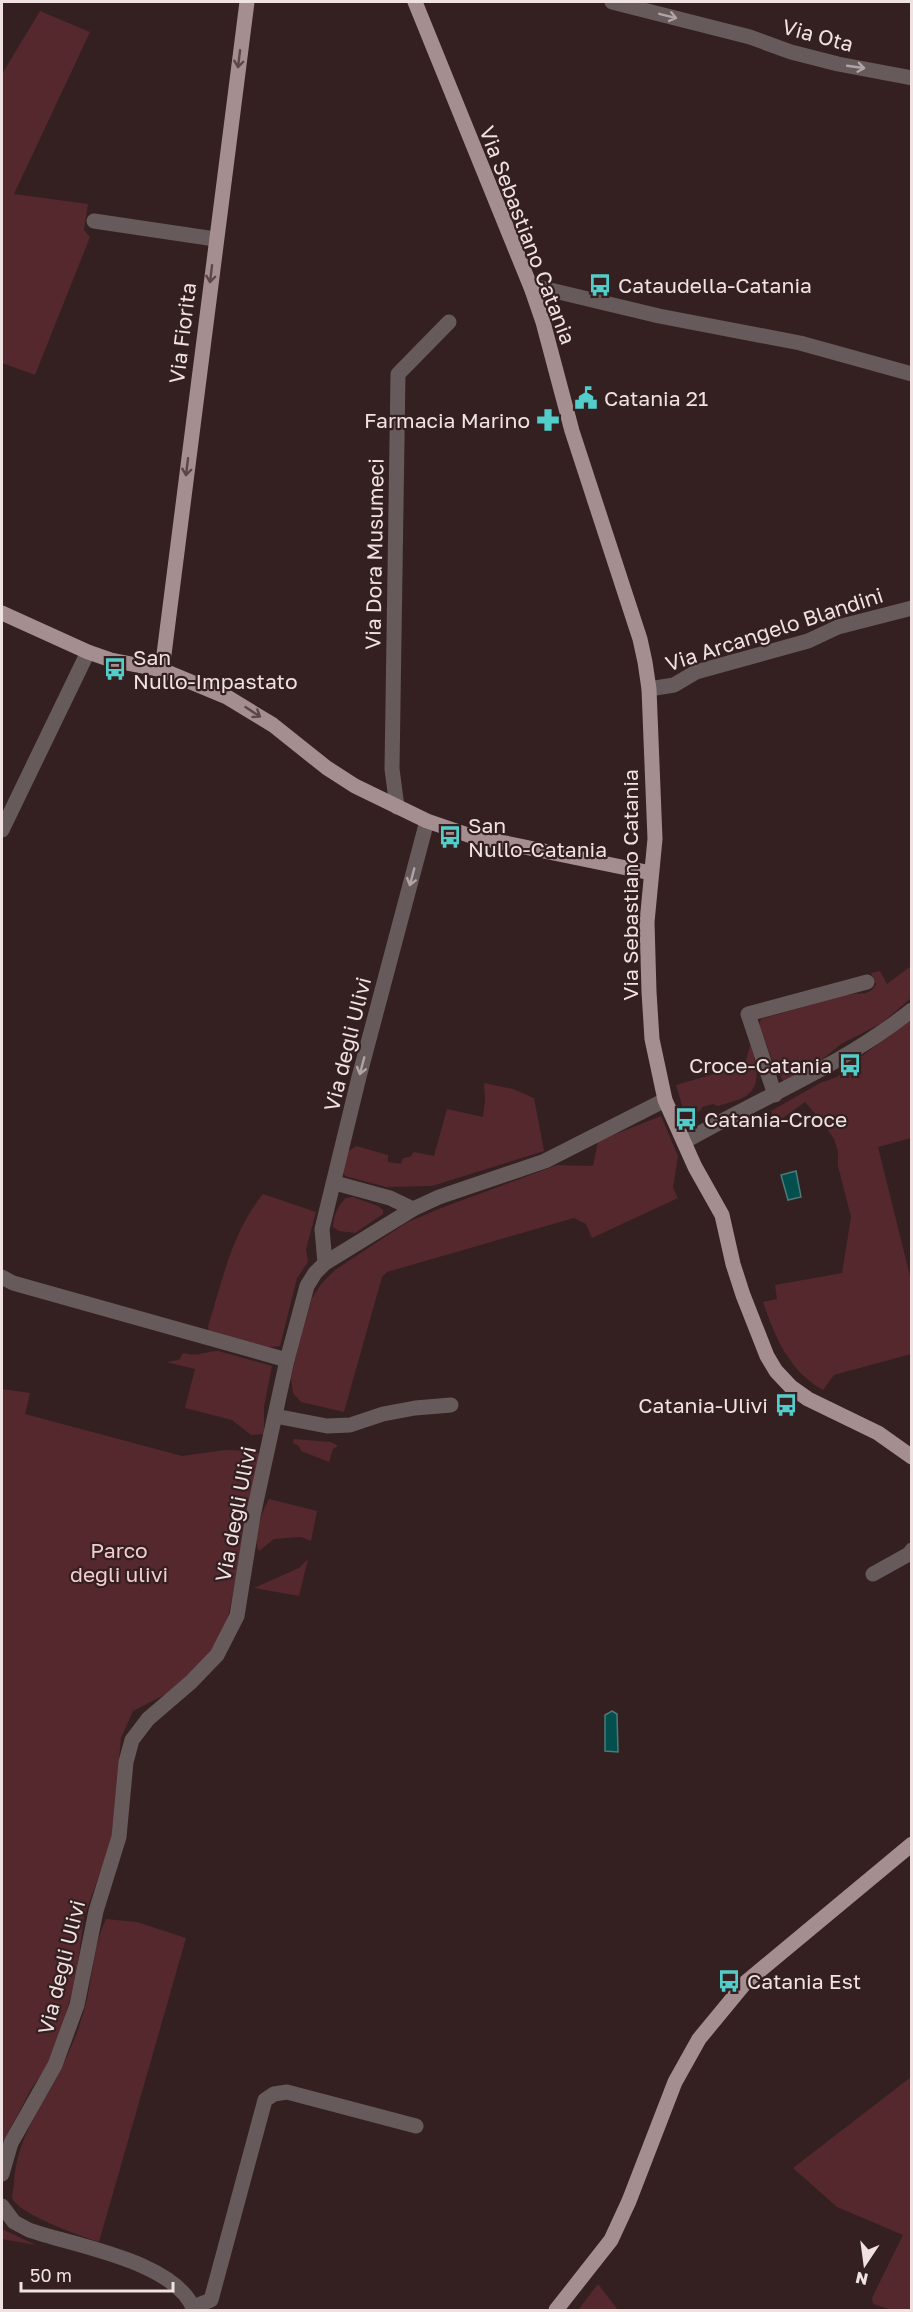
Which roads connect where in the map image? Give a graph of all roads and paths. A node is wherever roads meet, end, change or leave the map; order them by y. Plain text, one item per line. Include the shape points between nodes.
1 (247, 2) edge
2 (415, 2) edge
3 (612, 2) edge
4 (912, 78) edge
5 (94, 221) dead end
6 (215, 238) junction
7 (532, 291) junction
8 (449, 322) dead end
9 (912, 374) edge
10 (912, 608) edge
11 (2, 613) edge
12 (88, 652) junction
13 (162, 670) junction
14 (649, 689) junction
15 (397, 807) junction
16 (427, 821) junction
17 (2, 830) edge
18 (651, 873) junction
19 (867, 982) dead end
20 (912, 1010) edge
21 (775, 1095) junction
22 (665, 1100) junction
23 (684, 1142) junction
24 (335, 1183) junction
25 (413, 1209) junction
26 (325, 1263) junction
27 (2, 1277) edge
28 (286, 1360) junction
29 (451, 1405) dead end
30 (275, 1416) junction
31 (912, 1457) edge
32 (912, 1550) edge
33 (873, 1574) dead end
34 (912, 1844) edge
35 (416, 2126) dead end
36 (2, 2174) edge
37 (2, 2206) edge
38 (193, 2309) edge
39 (556, 2310) edge

1 -> 6 main road, Via Fiorita
2 - 7 main road, Via Sebastiano Catania
3 -> 4 street, Via Ota via 838,64
5 - 6 street
6 -> 13 main road, Via Fiorita
7 - 9 street via 542,288 800,344
7 - 14 main road, Via Sebastiano Catania via 572,431 640,639
8 - 15 street, Via Dora Musumeci via 398,374 392,769
10 - 14 street, Via Arcangelo Blandini via 838,627 808,641 696,672 674,685
11 - 12 main road
12 - 13 main road
12 - 17 street
13 -> 15 main road via 246,707 327,768
14 - 18 main road, Via Sebastiano Catania via 655,839
15 - 16 main road
16 - 18 main road via 501,843
16 -> 24 street, Via degli Ulivi
18 - 22 main road, Via Sebastiano Catania via 649,992 652,1039
19 - 21 street via 748,1014
20 - 21 street via 843,1059
21 - 23 street
22 - 23 main road, Via Sebastiano Catania
22 - 25 street via 545,1161
23 - 31 main road, Via Sebastiano Catania via 722,1215 743,1295 776,1371 808,1399 878,1433
24 - 25 street via 390,1198
24 - 26 street, Via degli Ulivi via 322,1228
25 - 26 street
26 - 28 street, Via degli Ulivi via 307,1286
27 - 28 street
28 - 30 street, Via degli Ulivi
29 - 30 street via 383,1414 350,1425 327,1426
30 - 36 street, Via degli Ulivi via 237,1616 217,1655 148,1719 132,1740 126,1762 119,1837 96,1911 77,2005 55,2065 11,2143
32 - 33 street
34 - 39 main road via 746,1982 699,2039 675,2082 611,2240
35 - 38 street via 287,2092 265,2100 211,2300
37 - 38 street via 14,2222 29,2230 163,2275

